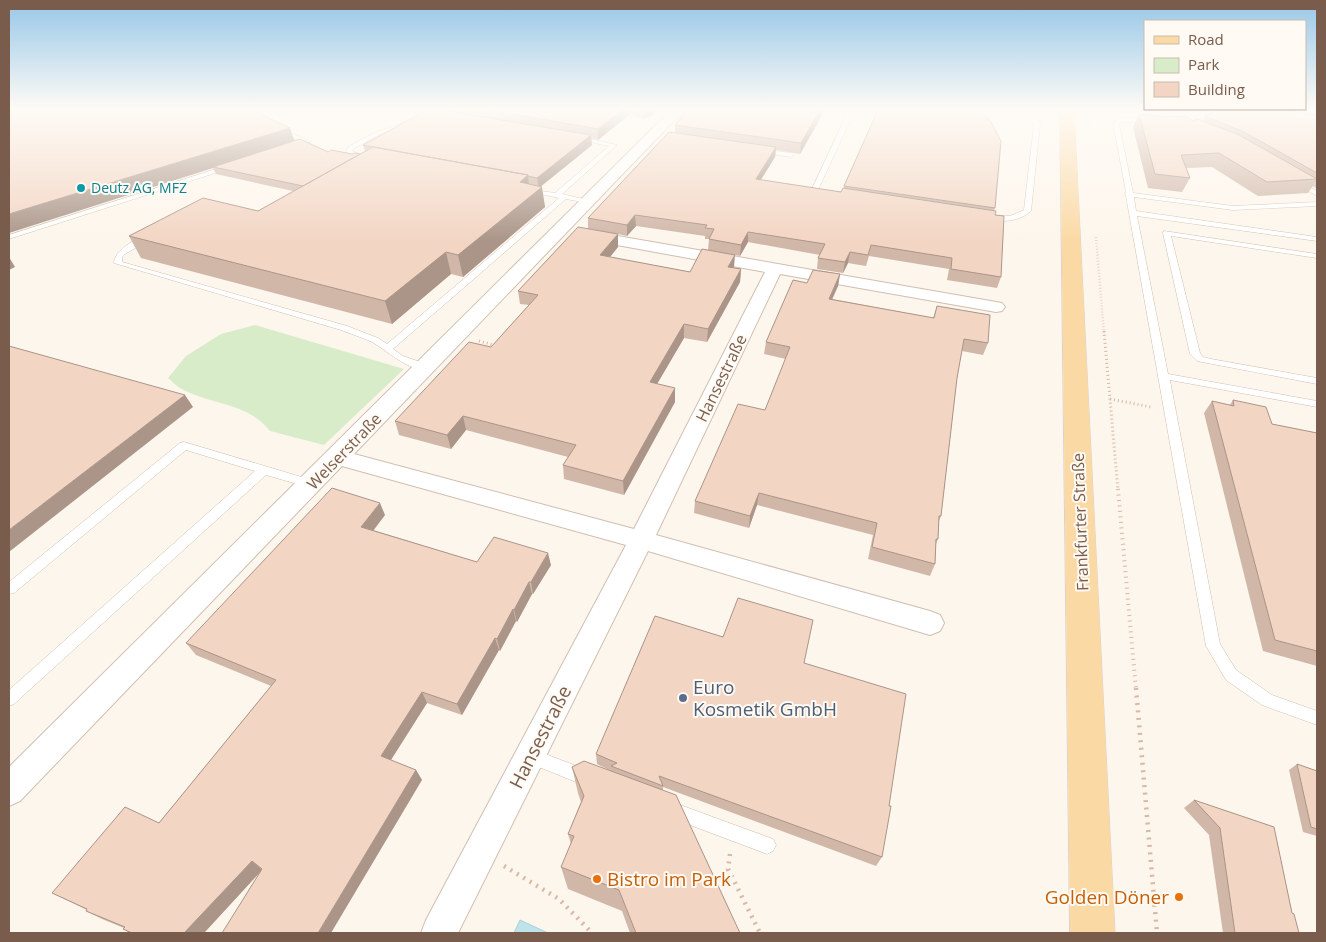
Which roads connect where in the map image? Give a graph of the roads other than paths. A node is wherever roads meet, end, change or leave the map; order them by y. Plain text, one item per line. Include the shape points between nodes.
1 (351, 154) edge
2 (605, 154) edge
3 (639, 154) edge
4 (779, 154) edge
5 (831, 154) edge
6 (1034, 154) edge
7 (1079, 154) edge
8 (1121, 154) edge
9 (792, 156) edge
10 (369, 160) edge
11 (232, 166) edge
12 (1293, 180) edge
13 (520, 188) edge
14 (833, 194) edge
15 (1128, 194) junction
16 (1317, 194) edge
17 (560, 196) junction
18 (588, 201) junction
19 (1317, 204) edge
20 (1132, 213) junction
21 (979, 216) edge
22 (558, 230) junction
23 (1271, 233) junction
24 (154, 234) edge
25 (9, 237) edge
26 (1317, 239) edge
27 (1280, 250) junction
28 (1317, 256) edge
29 (774, 268) junction
30 (996, 308) dead end
31 (388, 348) junction
32 (426, 367) junction
33 (1164, 376) junction
34 (1317, 381) edge
35 (1317, 404) edge
36 (337, 457) junction
37 (264, 470) junction
38 (310, 484) junction
39 (641, 540) junction
40 (9, 589) edge
41 (930, 623) dead end
42 (9, 699) edge
43 (1317, 718) edge
44 (530, 756) junction
45 (603, 784) edge
46 (9, 790) edge
47 (659, 805) edge
48 (767, 845) dead end
49 (439, 933) edge
50 (1093, 933) edge

1 - 10 lane
2 - 17 lane
3 - 18 street, Welserstraße
4 - 9 lane
5 - 14 lane via 814,191
6 - 21 lane via 1027,211 1018,217 1004,219
7 - 50 main road, Frankfurter Straße
8 - 15 lane
11 - 25 lane
12 - 16 lane
13 - 17 lane
15 - 19 lane via 1233,208
15 - 20 lane
17 - 18 lane
17 - 31 lane
18 - 22 street, Welserstraße
20 - 23 lane
20 - 33 lane
22 - 29 street
22 - 32 street, Welserstraße
23 - 26 lane
23 - 27 lane
24 - 31 lane via 122,252 118,263 344,328
27 - 28 lane
27 - 34 lane via 1167,233 1195,354 1210,362
29 - 30 street
29 - 39 street, Hansestraße
31 - 32 lane via 400,358
32 - 36 street, Welserstraße
33 - 35 lane
33 - 43 lane via 1213,646 1231,675 1267,700
36 - 38 street, Welserstraße
36 - 39 street
37 - 38 lane
37 - 40 lane via 184,446
37 - 42 lane
38 - 46 street, Welserstraße
39 - 41 street
39 - 44 street, Hansestraße
44 - 45 lane
44 - 49 street, Hansestraße
47 - 48 lane

